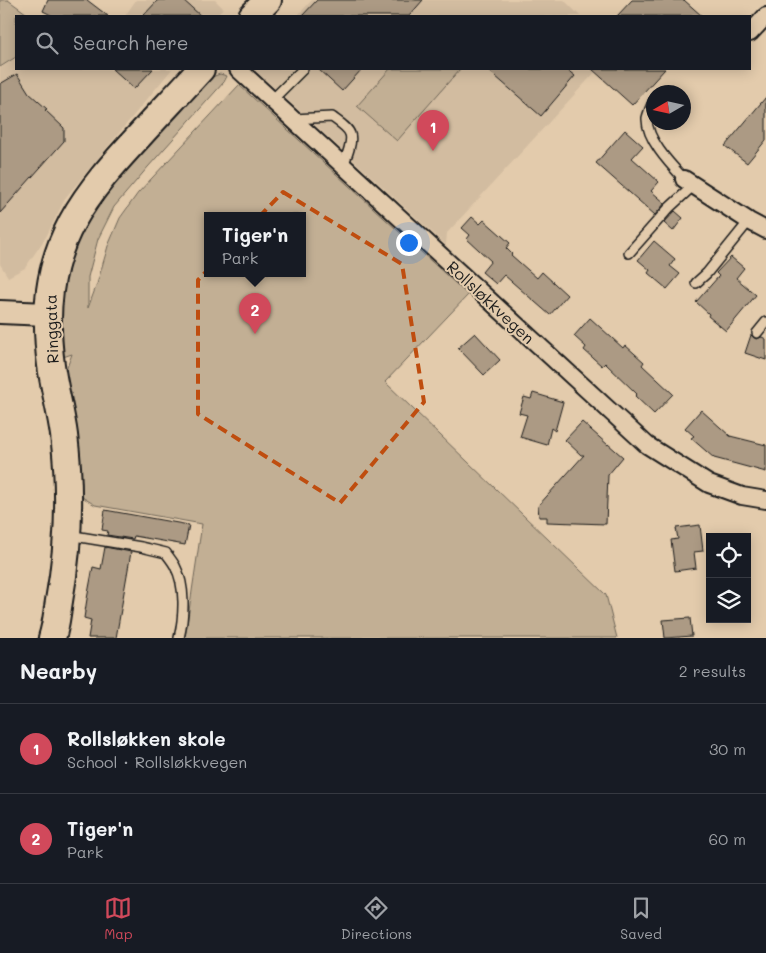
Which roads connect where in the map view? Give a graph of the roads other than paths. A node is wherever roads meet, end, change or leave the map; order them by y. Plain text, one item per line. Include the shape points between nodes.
1 (766, 16) edge
2 (751, 33) edge
3 (200, 70) edge
4 (239, 70) edge
5 (302, 70) edge
6 (272, 100) junction
7 (292, 119) junction
8 (649, 130) edge
9 (343, 166) junction
10 (689, 182) junction
11 (749, 221) junction
12 (766, 230) edge
13 (629, 252) dead end
14 (696, 283) dead end
15 (0, 312) edge
16 (47, 314) junction
17 (766, 322) edge
18 (757, 333) dead end
19 (766, 500) edge
20 (68, 536) junction
21 (52, 638) edge
22 (178, 638) edge

1 - 2 street
3 - 16 main road, Ringgata via 124,153 82,205 53,271
4 - 6 street, Rollsløkkvegen
5 - 6 lane
6 - 7 street, Rollsløkkvegen
7 - 9 street, Rollsløkkvegen
7 - 9 lane via 332,117 349,132 350,148
8 - 10 lane via 671,165
9 - 19 street, Rollsløkkvegen via 646,445 709,484 742,496
10 - 11 street
10 - 13 lane
11 - 12 street
11 - 14 lane
15 - 16 main road
16 - 20 main road, Ringgata via 51,366 64,434
17 - 18 lane
20 - 21 main road, Ringgata
20 - 22 lane via 166,553 176,567 182,589 182,623

